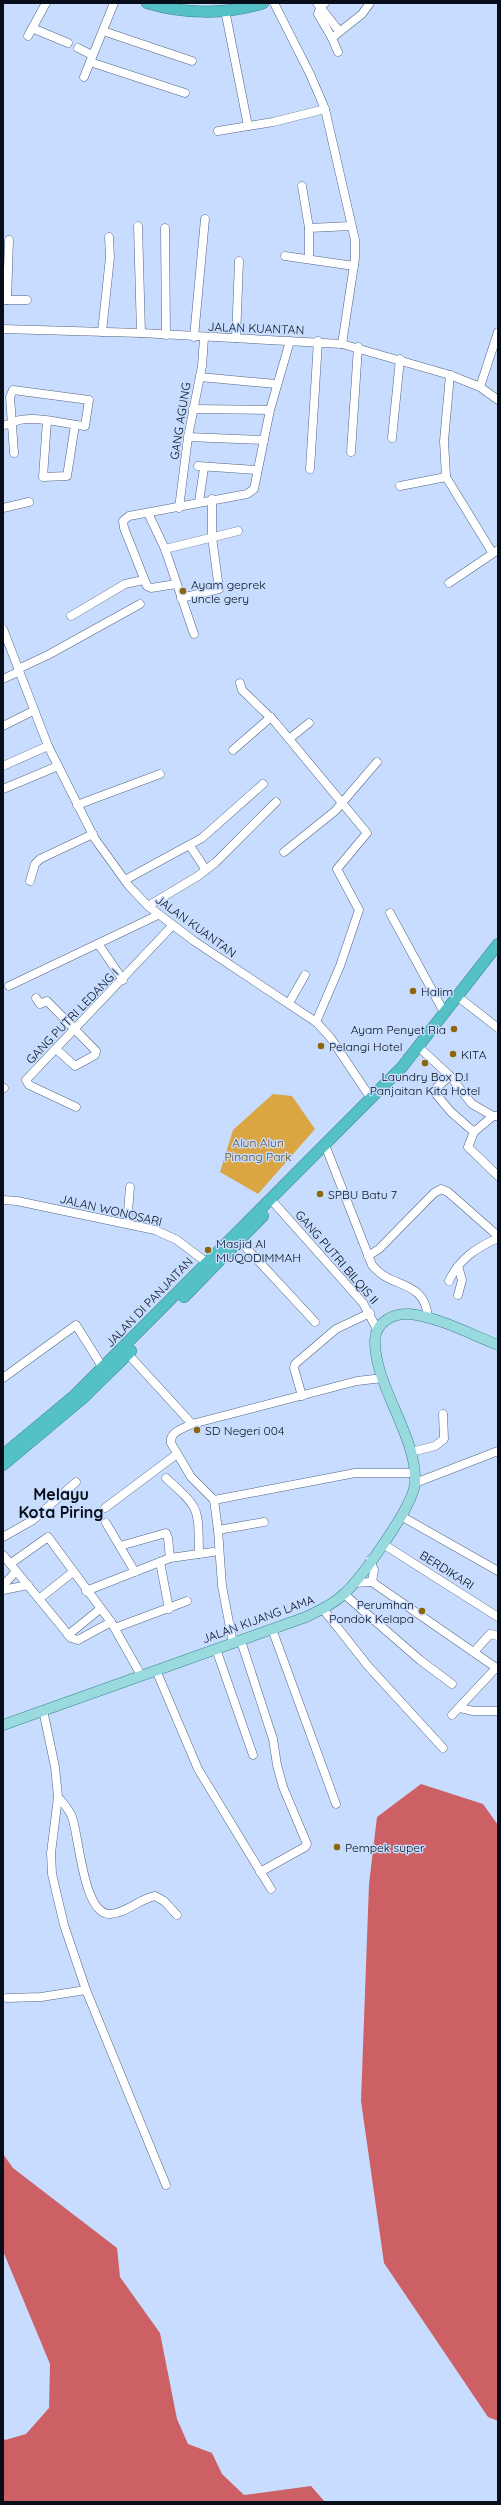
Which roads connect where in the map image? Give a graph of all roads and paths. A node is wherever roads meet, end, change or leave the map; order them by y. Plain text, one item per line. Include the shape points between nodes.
1 (46, 3) edge
2 (114, 3) edge
3 (147, 3) edge
4 (261, 3) edge
5 (274, 3) edge
6 (370, 3) edge
7 (321, 4) edge
8 (225, 10) junction
9 (32, 28) junction
10 (103, 31) junction
11 (339, 31) junction
12 (28, 36) dead end
13 (332, 38) junction
14 (68, 43) dead end
15 (78, 48) dead end
16 (338, 52) dead end
17 (91, 58) junction
18 (192, 61) dead end
19 (84, 77) dead end
20 (186, 93) dead end
21 (325, 109) junction
22 (248, 126) junction
23 (218, 131) dead end
24 (302, 186) dead end
25 (205, 219) dead end
26 (138, 226) dead end
27 (351, 226) junction
28 (165, 228) dead end
29 (309, 228) junction
30 (109, 237) dead end
31 (9, 240) dead end
32 (286, 256) dead end
33 (309, 259) junction
34 (239, 261) dead end
35 (6, 263) edge
36 (354, 266) junction
37 (5, 300) edge
38 (27, 300) dead end
39 (3, 329) edge
40 (102, 332) junction
41 (498, 332) edge
42 (141, 333) junction
43 (166, 335) junction
44 (194, 337) junction
45 (204, 338) junction
46 (236, 338) junction
47 (290, 341) junction
48 (318, 341) junction
49 (342, 344) junction
50 (496, 346) edge
51 (358, 347) junction
52 (400, 359) junction
53 (450, 374) junction
54 (200, 377) junction
55 (276, 384) junction
56 (480, 387) junction
57 (6, 397) edge
58 (498, 400) edge
59 (193, 409) junction
60 (270, 410) junction
61 (47, 421) junction
62 (12, 424) junction
63 (3, 425) edge
64 (75, 425) junction
65 (188, 437) junction
66 (392, 438) dead end
67 (264, 440) junction
68 (352, 452) dead end
69 (14, 453) dead end
70 (310, 469) dead end
71 (257, 470) junction
72 (446, 477) junction
73 (400, 486) dead end
74 (212, 500) junction
75 (29, 502) dead end
76 (199, 502) junction
77 (3, 508) edge
78 (179, 508) junction
79 (148, 513) junction
80 (238, 531) dead end
81 (212, 537) junction
82 (165, 549) junction
83 (495, 551) edge
84 (144, 580) junction
85 (449, 583) dead end
86 (176, 584) junction
87 (181, 598) junction
88 (140, 604) dead end
89 (71, 616) dead end
90 (3, 629) edge
91 (194, 634) dead end
92 (18, 670) junction
93 (3, 679) edge
94 (240, 683) dead end
95 (32, 711) junction
96 (270, 717) junction
97 (309, 723) dead end
98 (3, 726) edge
99 (289, 739) junction
100 (48, 746) junction
101 (233, 750) dead end
102 (377, 762) dead end
103 (3, 766) edge
104 (58, 766) junction
105 (160, 774) dead end
106 (263, 784) dead end
107 (3, 789) edge
108 (276, 802) dead end
109 (341, 802) junction
110 (77, 805) junction
111 (93, 834) junction
112 (190, 846) junction
113 (284, 852) dead end
114 (206, 870) junction
115 (125, 880) junction
116 (30, 881) dead end
117 (148, 906) junction
118 (390, 913) dead end
119 (158, 915) junction
120 (173, 926) junction
121 (498, 944) edge
122 (99, 945) junction
123 (498, 954) edge
124 (305, 975) dead end
125 (123, 980) junction
126 (9, 986) dead end
127 (36, 998) dead end
128 (462, 1000) junction
129 (289, 1003) junction
130 (445, 1014) junction
131 (316, 1022) junction
132 (498, 1028) edge
133 (75, 1029) junction
134 (56, 1049) junction
135 (423, 1051) junction
136 (450, 1076) junction
137 (370, 1097) junction
138 (76, 1107) dead end
139 (495, 1116) edge
140 (474, 1132) junction
141 (327, 1150) junction
142 (498, 1176) edge
143 (130, 1187) dead end
144 (3, 1200) edge
145 (275, 1204) junction
146 (128, 1224) junction
147 (498, 1237) edge
148 (239, 1240) junction
149 (368, 1256) junction
150 (206, 1262) junction
151 (458, 1266) junction
152 (449, 1281) dead end
153 (458, 1295) dead end
154 (370, 1313) junction
155 (428, 1318) junction
156 (315, 1322) dead end
157 (377, 1330) junction
158 (498, 1345) edge
159 (128, 1354) junction
160 (103, 1368) junction
161 (3, 1378) edge
162 (383, 1378) junction
163 (302, 1396) junction
164 (443, 1414) dead end
165 (192, 1424) junction
166 (498, 1451) edge
167 (410, 1452) junction
168 (177, 1454) junction
169 (3, 1457) edge
170 (166, 1478) dead end
171 (415, 1478) junction
172 (76, 1482) dead end
173 (214, 1500) junction
174 (105, 1508) dead end
175 (401, 1516) junction
176 (264, 1522) dead end
177 (106, 1523) dead end
178 (218, 1530) junction
179 (3, 1537) edge
180 (383, 1544) junction
181 (120, 1546) junction
182 (213, 1552) dead end
183 (199, 1554) junction
184 (3, 1555) edge
185 (170, 1558) junction
186 (370, 1560) junction
187 (160, 1562) junction
188 (10, 1564) junction
189 (16, 1571) junction
190 (498, 1571) edge
191 (73, 1572) junction
192 (135, 1572) junction
193 (372, 1582) junction
194 (355, 1583) junction
195 (28, 1585) junction
196 (3, 1586) edge
197 (3, 1590) edge
198 (86, 1591) junction
199 (344, 1594) junction
200 (40, 1599) junction
201 (187, 1602) dead end
202 (100, 1609) junction
203 (169, 1609) junction
204 (323, 1609) junction
205 (498, 1617) edge
206 (113, 1625) junction
207 (272, 1630) junction
208 (68, 1635) junction
209 (498, 1636) edge
210 (237, 1642) junction
211 (216, 1649) junction
212 (474, 1652) junction
213 (497, 1668) edge
214 (156, 1670) junction
215 (141, 1676) junction
216 (452, 1684) dead end
217 (460, 1708) junction
218 (43, 1710) junction
219 (498, 1711) edge
220 (452, 1714) dead end
221 (3, 1725) edge
222 (443, 1748) dead end
223 (253, 1755) dead end
224 (58, 1797) junction
225 (336, 1804) dead end
226 (260, 1872) junction
227 (271, 1889) dead end
228 (178, 1915) dead end
229 (86, 1990) junction
230 (7, 1998) dead end
231 (166, 2185) dead end

1 - 9 street
2 - 10 street
3 - 8 highway via 173,11
4 - 8 highway
5 - 21 street
6 - 11 street via 362,14
7 - 11 street
7 - 13 street via 318,11 320,20
8 - 22 street
9 - 12 street
9 - 14 street
10 - 17 street
10 - 18 street
11 - 13 street
13 - 16 street
15 - 17 street
17 - 19 street
17 - 20 street
21 - 22 street
21 - 27 street
22 - 23 street
24 - 29 street
25 - 44 street
26 - 42 street
27 - 29 street
27 - 36 street via 355,240
28 - 43 street
29 - 33 street
30 - 40 street via 110,256
31 - 35 street
32 - 33 street
33 - 36 street
34 - 46 street
35 - 37 street
36 - 49 street
37 - 38 street
39 - 40 street, JALAN KUANTAN
40 - 42 street, JALAN KUANTAN
41 - 50 street
42 - 43 street, JALAN KUANTAN
43 - 44 street, JALAN KUANTAN
44 - 45 street, JALAN KUANTAN
45 - 46 street, JALAN KUANTAN
45 - 54 street, GANG AGUNG
46 - 47 street, JALAN KUANTAN
47 - 48 street, JALAN KUANTAN
47 - 55 street
48 - 49 street, JALAN KUANTAN
48 - 70 street
49 - 51 street, JALAN KUANTAN
50 - 56 street
51 - 52 street, JALAN KUANTAN
51 - 68 street
52 - 53 street, JALAN KUANTAN
52 - 66 street
53 - 56 street, JALAN KUANTAN
53 - 72 street via 444,442
54 - 55 street
54 - 59 street, GANG AGUNG
55 - 60 street
56 - 58 street, JALAN KUANTAN
57 - 62 street
57 - 64 street via 13,390 88,399 86,425
59 - 60 street
59 - 65 street, GANG AGUNG
60 - 67 street
61 - 62 street via 19,419
61 - 64 street
61 - 64 street via 42,477 67,476
62 - 63 street
62 - 69 street
65 - 67 street
65 - 78 street, GANG AGUNG
67 - 71 street
71 - 74 street via 252,492
71 - 76 street via 201,467
72 - 73 street
72 - 83 street
74 - 76 street
74 - 81 street
75 - 77 street
76 - 78 street
78 - 79 street
79 - 82 street
79 - 84 street via 126,517 123,524
80 - 81 street
81 - 82 street
81 - 87 street via 219,581 218,590
82 - 86 street
83 - 85 street
84 - 86 street via 151,588
84 - 89 street via 125,584
86 - 87 street
87 - 91 street
88 - 92 street
90 - 92 street, JALAN KUANTAN
92 - 93 street
92 - 95 street, JALAN KUANTAN
94 - 96 street via 242,690
95 - 98 street
95 - 100 street, JALAN KUANTAN
96 - 99 street
96 - 101 street
97 - 99 street
99 - 109 street
100 - 103 street
100 - 104 street, JALAN KUANTAN
102 - 109 street
104 - 107 street
104 - 110 street, JALAN KUANTAN
105 - 110 street
106 - 112 street via 213,830
108 - 114 street
109 - 113 street via 331,815
109 - 131 street via 367,832 336,870 359,910 340,966
110 - 111 street, JALAN KUANTAN
111 - 115 street, JALAN KUANTAN
111 - 116 street via 40,859 35,864
112 - 114 street
112 - 115 street
114 - 117 street
115 - 117 street, JALAN KUANTAN
117 - 119 street, JALAN KUANTAN
118 - 130 street
119 - 120 street, JALAN KUANTAN
119 - 122 street
120 - 125 street, GANG PUTRI LEDANG I
120 - 129 street, JALAN KUANTAN
121 - 130 highway, JALAN DI PANJAITAN
122 - 125 street
122 - 126 street
123 - 128 highway, JALAN DI PANJAITAN
124 - 129 street
125 - 133 street, GANG PUTRI LEDANG I
127 - 133 street via 40,1004 47,1001
128 - 132 street
128 - 135 highway, JALAN DI PANJAITAN
129 - 131 street, JALAN KUANTAN
130 - 137 highway, JALAN DI PANJAITAN via 402,1067
131 - 137 street, JALAN KUANTAN via 330,1037
133 - 134 street, GANG PUTRI LEDANG I
133 - 134 street via 96,1049 95,1055 75,1066
134 - 138 street, GANG PUTRI LEDANG I via 26,1082
135 - 136 street
135 - 141 highway, JALAN DI PANJAITAN
136 - 139 street via 472,1104
136 - 140 street via 436,1088 435,1092
137 - 150 highway, JALAN DI PANJAITAN
139 - 140 street
140 - 142 street via 468,1147
141 - 145 highway, JALAN DI PANJAITAN
141 - 149 street
143 - 146 street
144 - 146 street, JALAN WONOSARI
145 - 148 highway, JALAN DI PANJAITAN
145 - 154 street, GANG PUTRI BILQIS II
146 - 150 street, JALAN WONOSARI via 173,1237
147 - 149 street via 448,1192 441,1189 379,1249
147 - 151 street via 465,1256
148 - 156 street
148 - 159 highway, JALAN DI PANJAITAN
149 - 155 street via 383,1276 419,1293 426,1303
150 - 160 highway, JALAN DI PANJAITAN
151 - 152 street
151 - 153 street via 462,1280
154 - 157 street, GANG PUTRI BILQIS II
154 - 163 street via 336,1329 295,1364
155 - 157 main road via 409,1314 393,1316 384,1321
155 - 158 main road
157 - 162 main road, JALAN KIJANG LAMA via 376,1348
159 - 165 street
159 - 169 highway, JALAN DI PANJAITAN via 82,1399
160 - 161 street via 76,1325
160 - 169 highway, JALAN DI PANJAITAN
162 - 163 street via 364,1380
162 - 167 main road, JALAN KIJANG LAMA
163 - 165 street
164 - 167 street via 444,1439 435,1446
165 - 168 street via 172,1436 171,1444
166 - 171 street
167 - 171 main road, JALAN KIJANG LAMA
168 - 173 street via 196,1483
168 - 174 street
170 - 183 street via 195,1507 198,1518
171 - 173 street via 355,1473
171 - 175 main road, JALAN KIJANG LAMA via 412,1498
172 - 179 street via 33,1520
173 - 178 street
175 - 180 main road, JALAN KIJANG LAMA
175 - 190 street
176 - 178 street
177 - 181 street
178 - 210 street via 222,1586
180 - 186 main road, JALAN KIJANG LAMA
180 - 205 street, BERDIKARI
181 - 185 street via 166,1533
181 - 192 street
182 - 183 street
183 - 185 street
184 - 188 street
185 - 187 street
186 - 193 street via 374,1570
186 - 194 main road, JALAN KIJANG LAMA
187 - 192 street
187 - 203 street
188 - 189 street
188 - 191 street via 47,1537
189 - 195 street
189 - 196 street
191 - 198 street
191 - 200 street
192 - 198 street
193 - 194 street
193 - 212 street
194 - 199 main road, JALAN KIJANG LAMA
195 - 197 street
195 - 200 street
198 - 202 street
199 - 204 main road, JALAN KIJANG LAMA
199 - 216 street via 420,1660
200 - 208 street
201 - 203 street
202 - 206 street
202 - 208 street
203 - 206 street
204 - 207 main road, JALAN KIJANG LAMA
204 - 222 street via 378,1678
206 - 208 street via 78,1640 73,1640
206 - 215 street
207 - 210 main road, JALAN KIJANG LAMA
207 - 225 street
209 - 212 street via 490,1634
210 - 211 main road, JALAN KIJANG LAMA
210 - 226 street via 273,1739 283,1788 307,1844
211 - 214 main road, JALAN KIJANG LAMA
211 - 223 street
212 - 213 street
213 - 217 street
214 - 215 main road, JALAN KIJANG LAMA
214 - 226 street via 192,1757
215 - 218 main road, JALAN KIJANG LAMA
217 - 219 street via 473,1712
217 - 220 street
218 - 221 main road, JALAN KIJANG LAMA
218 - 224 street via 55,1767
224 - 228 street via 72,1817 82,1868 100,1911 105,1914 115,1913 155,1896 164,1900
224 - 229 street via 51,1853 52,1874 64,1925
226 - 227 street
229 - 230 street via 41,1997
229 - 231 street

